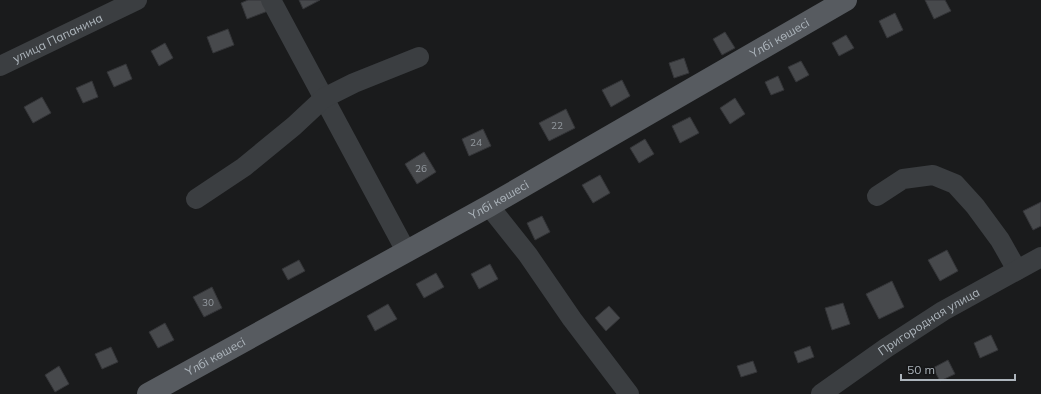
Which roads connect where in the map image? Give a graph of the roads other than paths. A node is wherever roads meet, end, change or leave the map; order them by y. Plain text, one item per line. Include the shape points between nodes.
1 (137, 0) edge
2 (271, 0) edge
3 (846, 0) edge
4 (419, 57) dead end
5 (0, 66) edge
6 (324, 98) junction
7 (877, 196) dead end
8 (196, 199) dead end
9 (489, 206) junction
10 (406, 251) junction
11 (1041, 257) edge
12 (1017, 270) junction
13 (148, 394) edge
14 (629, 394) edge
15 (821, 394) edge

1 - 5 street, улица Папанина
2 - 6 street
3 - 9 main road, Үлбі көшесі
4 - 6 street
6 - 8 street via 244,167
6 - 10 street
7 - 12 street via 903,179 933,175 955,184 984,217
9 - 10 main road, Үлбі көшесі
9 - 14 street via 528,255 572,319
10 - 13 main road, Үлбі көшесі
11 - 12 street, Пригородная улица
12 - 15 street, Пригородная улица via 943,311

